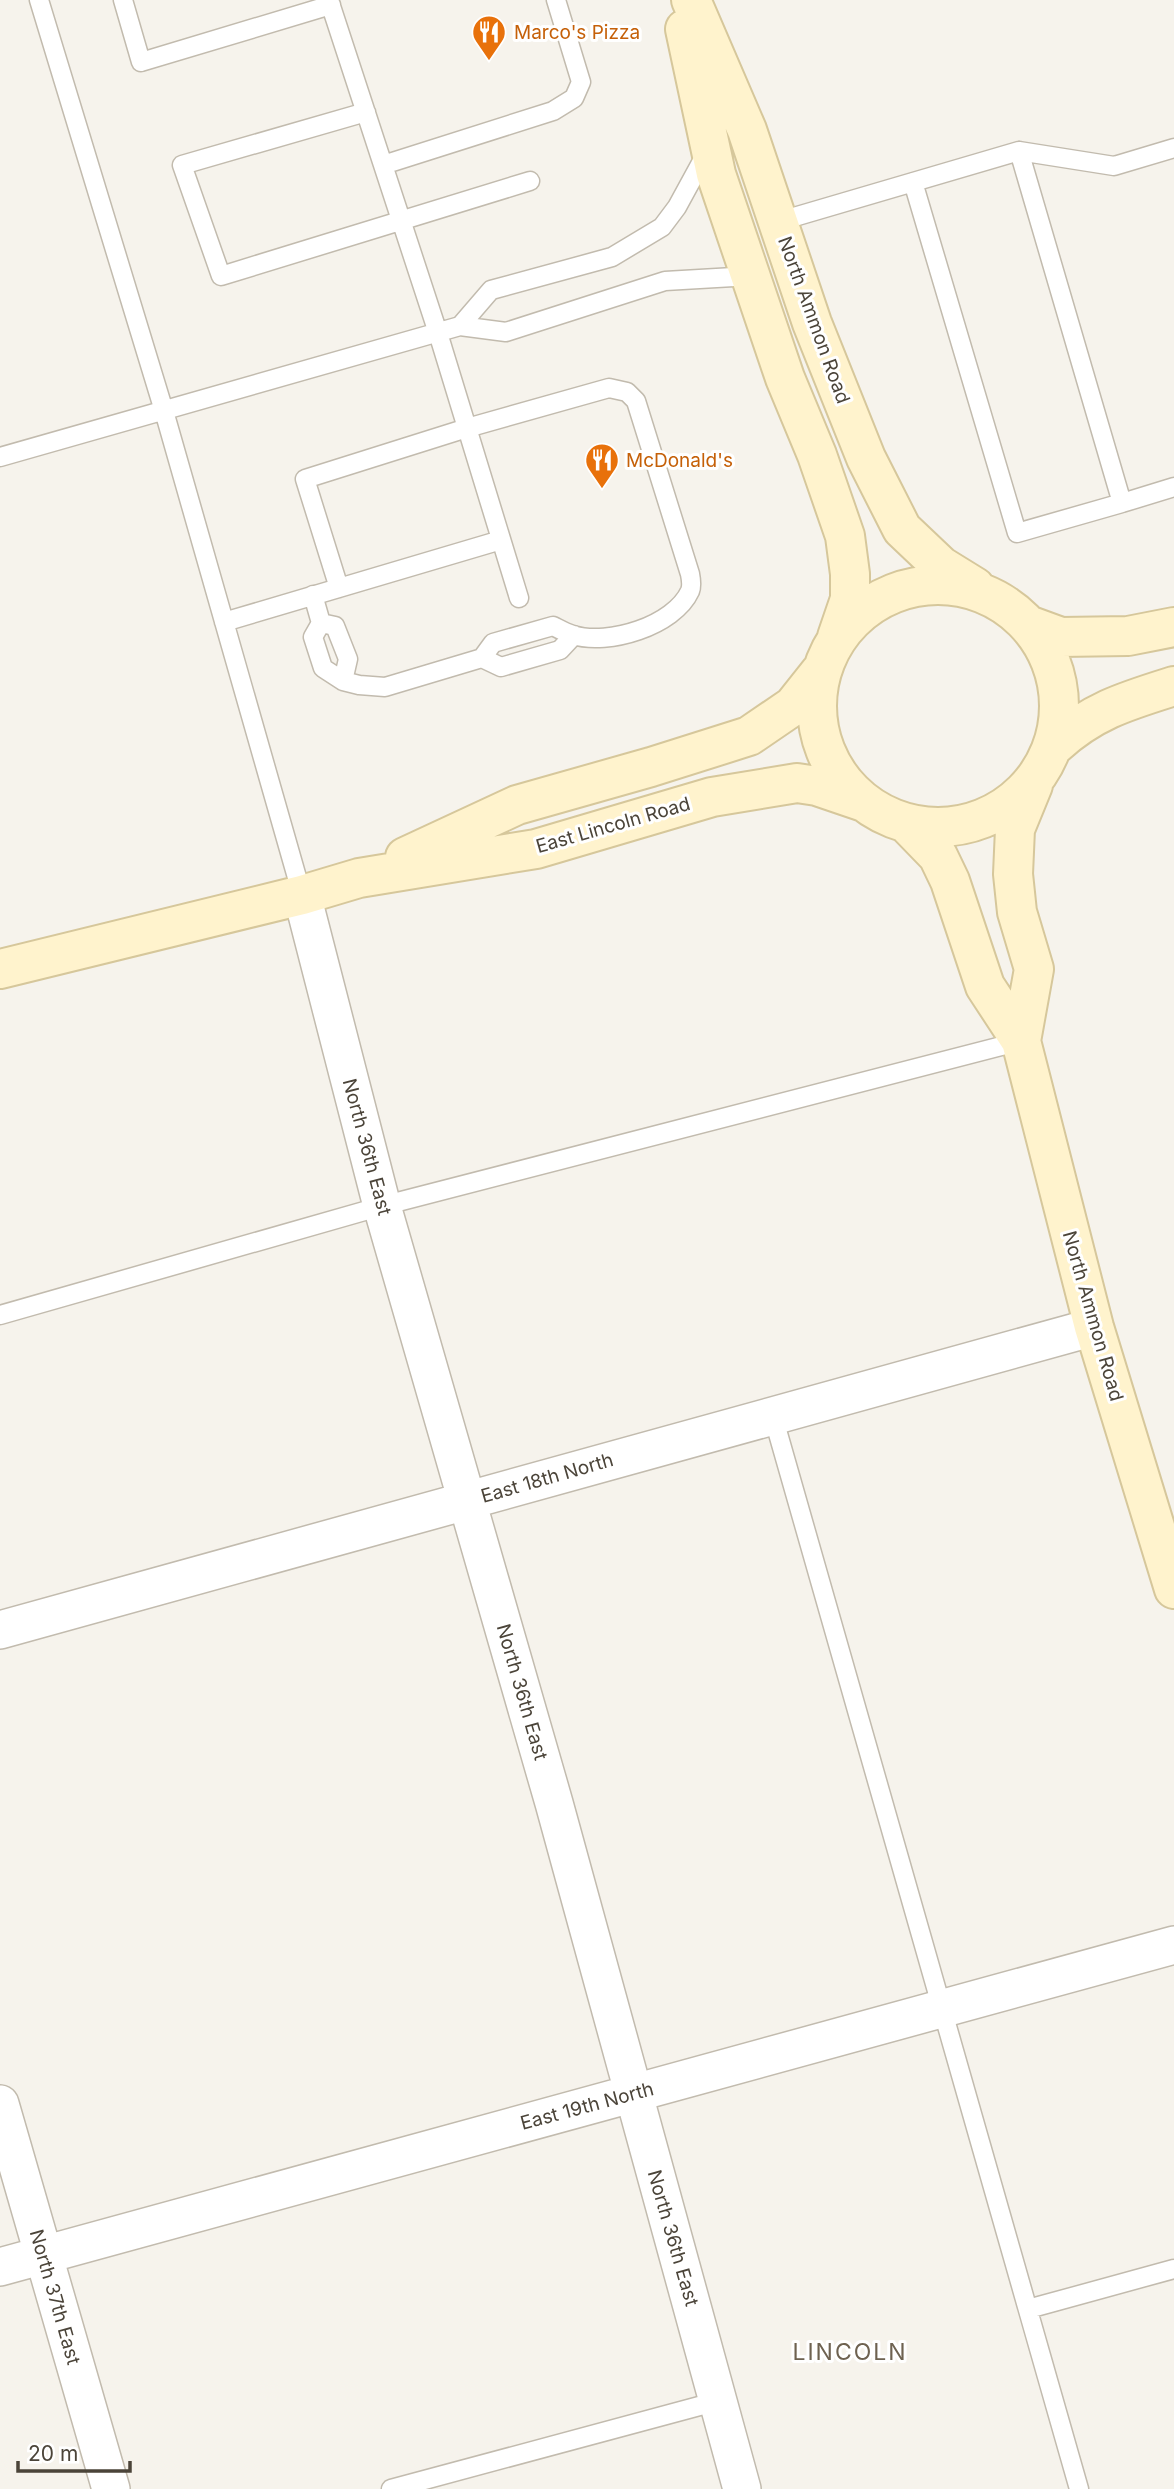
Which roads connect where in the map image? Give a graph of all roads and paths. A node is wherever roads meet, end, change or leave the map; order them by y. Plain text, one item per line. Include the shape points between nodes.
1 (40, 0) edge
2 (123, 0) edge
3 (556, 0) edge
4 (679, 0) edge
5 (691, 0) edge
6 (330, 2) edge
7 (366, 113) junction
8 (710, 146) junction
9 (1174, 148) edge
10 (1019, 151) junction
11 (383, 165) junction
12 (530, 181) dead end
13 (913, 182) junction
14 (401, 221) junction
15 (778, 222) junction
16 (751, 276) junction
17 (460, 326) junction
18 (438, 332) junction
19 (164, 411) junction
20 (467, 428) junction
21 (0, 457) edge
22 (1174, 487) edge
23 (1122, 503) junction
24 (501, 540) junction
25 (339, 588) junction
26 (313, 595) junction
27 (519, 598) dead end
28 (994, 599) junction
29 (224, 622) junction
30 (321, 623) junction
31 (1031, 626) junction
32 (1174, 628) edge
33 (574, 635) junction
34 (836, 637) junction
35 (482, 658) junction
36 (820, 672) junction
37 (343, 681) junction
38 (1174, 685) edge
39 (1055, 745) junction
40 (1034, 782) junction
41 (864, 802) junction
42 (906, 823) junction
43 (359, 878) junction
44 (302, 895) junction
45 (0, 969) edge
46 (1021, 1041) junction
47 (382, 1206) junction
48 (0, 1315) edge
49 (1094, 1327) junction
50 (773, 1416) junction
51 (467, 1501) junction
52 (1172, 1578) edge
53 (0, 1630) edge
54 (1174, 1945) edge
55 (942, 2009) junction
56 (632, 2094) junction
57 (0, 2104) edge
58 (43, 2256) junction
59 (0, 2267) edge
60 (1174, 2269) edge
61 (1028, 2309) junction
62 (718, 2401) junction
63 (111, 2489) edge
64 (391, 2489) edge
65 (742, 2489) edge
66 (1079, 2489) edge

1 - 19 lane
2 - 6 lane via 141,62
3 - 11 lane via 581,82 574,99 552,111
4 - 8 main road
5 - 15 main road, North Ammon Road via 747,130
6 - 7 lane
7 - 11 lane
7 - 14 lane via 182,165 221,276
8 - 16 main road
8 - 17 lane via 662,227 611,257 491,290
9 - 10 lane via 1114,166
10 - 13 lane
10 - 23 lane
11 - 14 lane
12 - 14 lane
13 - 15 lane
13 - 23 lane via 1017,533
14 - 18 lane
15 - 28 main road, North Ammon Road via 811,323 861,446 902,529 941,566
16 - 17 lane via 665,281 506,332
16 - 34 main road via 845,536 850,599
17 - 18 lane
18 - 19 lane
18 - 20 lane
19 - 21 lane
19 - 29 lane
20 - 24 lane
20 - 25 lane via 305,479
20 - 33 lane via 609,388 627,392 636,401 691,589 673,612 642,629 614,636
22 - 23 lane
24 - 25 lane
24 - 27 lane
25 - 26 lane
26 - 29 lane
26 - 30 lane
28 - 31 main road
28 - 34 main road via 973,589 935,584 897,592 863,610
29 - 44 lane
30 - 37 lane via 335,626 348,659
30 - 37 lane via 313,637 323,668
31 - 32 main road via 1061,637 1128,636
31 - 39 main road via 1054,665 1061,703
33 - 35 lane via 560,650 501,667
33 - 35 lane via 553,626 493,643
34 - 36 main road
35 - 37 lane via 385,687
36 - 41 main road via 815,710 824,752 846,788
36 - 43 main road, East Lincoln Road via 793,706 749,736 517,805
38 - 39 main road via 1099,712
39 - 40 main road
40 - 42 main road via 1002,810 963,827 920,828
40 - 46 main road, North Ammon Road via 1015,829 1017,912 1034,969
41 - 42 main road via 880,814
41 - 43 main road, East Lincoln Road via 797,783 712,797 536,849
42 - 46 main road, North Ammon Road via 938,856 985,986
43 - 44 main road, East Lincoln Road
44 - 45 main road, East Lincoln Road
44 - 47 street, North 36th East
46 - 47 lane
46 - 49 main road, North Ammon Road
47 - 48 lane
47 - 51 street, North 36th East
49 - 50 street, East 18th North
49 - 52 main road, North Ammon Road
50 - 51 street, East 18th North
50 - 55 lane
51 - 53 street, East 18th North
51 - 56 street, North 36th East
54 - 55 street, East 19th North
55 - 56 street, East 19th North
55 - 61 lane
56 - 58 street, East 19th North
56 - 62 street, North 36th East
57 - 58 street, North 37th East
58 - 59 street, East 19th North
58 - 63 street, North 37th East
60 - 61 lane
61 - 66 lane
62 - 64 lane
62 - 65 street, North 36th East

